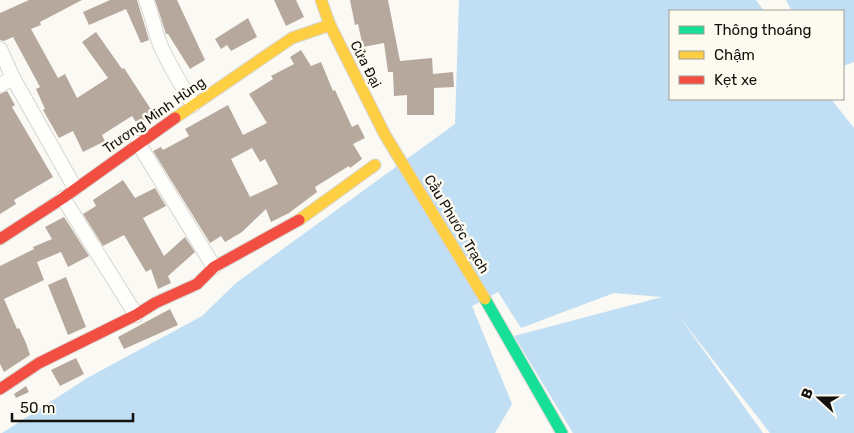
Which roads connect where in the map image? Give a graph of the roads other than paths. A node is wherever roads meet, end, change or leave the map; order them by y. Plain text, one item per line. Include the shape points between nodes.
1 (146, 0) edge
2 (321, 0) edge
3 (330, 26) junction
4 (0, 49) edge
5 (13, 78) junction
6 (0, 85) edge
7 (193, 106) junction
8 (388, 140) joint
9 (138, 143) junction
10 (374, 165) dead end
11 (75, 188) junction
12 (63, 198) junction
13 (0, 239) edge
14 (214, 267) junction
15 (136, 315) junction
16 (0, 389) edge
17 (562, 433) edge

1 - 7 street via 163,52
2 - 3 street, Cửa Đại
3 - 7 street, Trương Minh Hùng via 292,38
3 - 8 street, Cửa Đại
4 - 5 street
5 - 6 street
5 - 11 street
7 - 9 street, Trương Minh Hùng
8 - 17 street, Cầu Phước Trạch via 500,323
9 - 11 street, Trương Minh Hùng
9 - 14 street
10 - 14 street via 295,223
11 - 12 street, Trương Minh Hùng
12 - 13 street, Trương Minh Hùng
12 - 15 street
14 - 15 street via 197,284
15 - 16 street via 39,363

